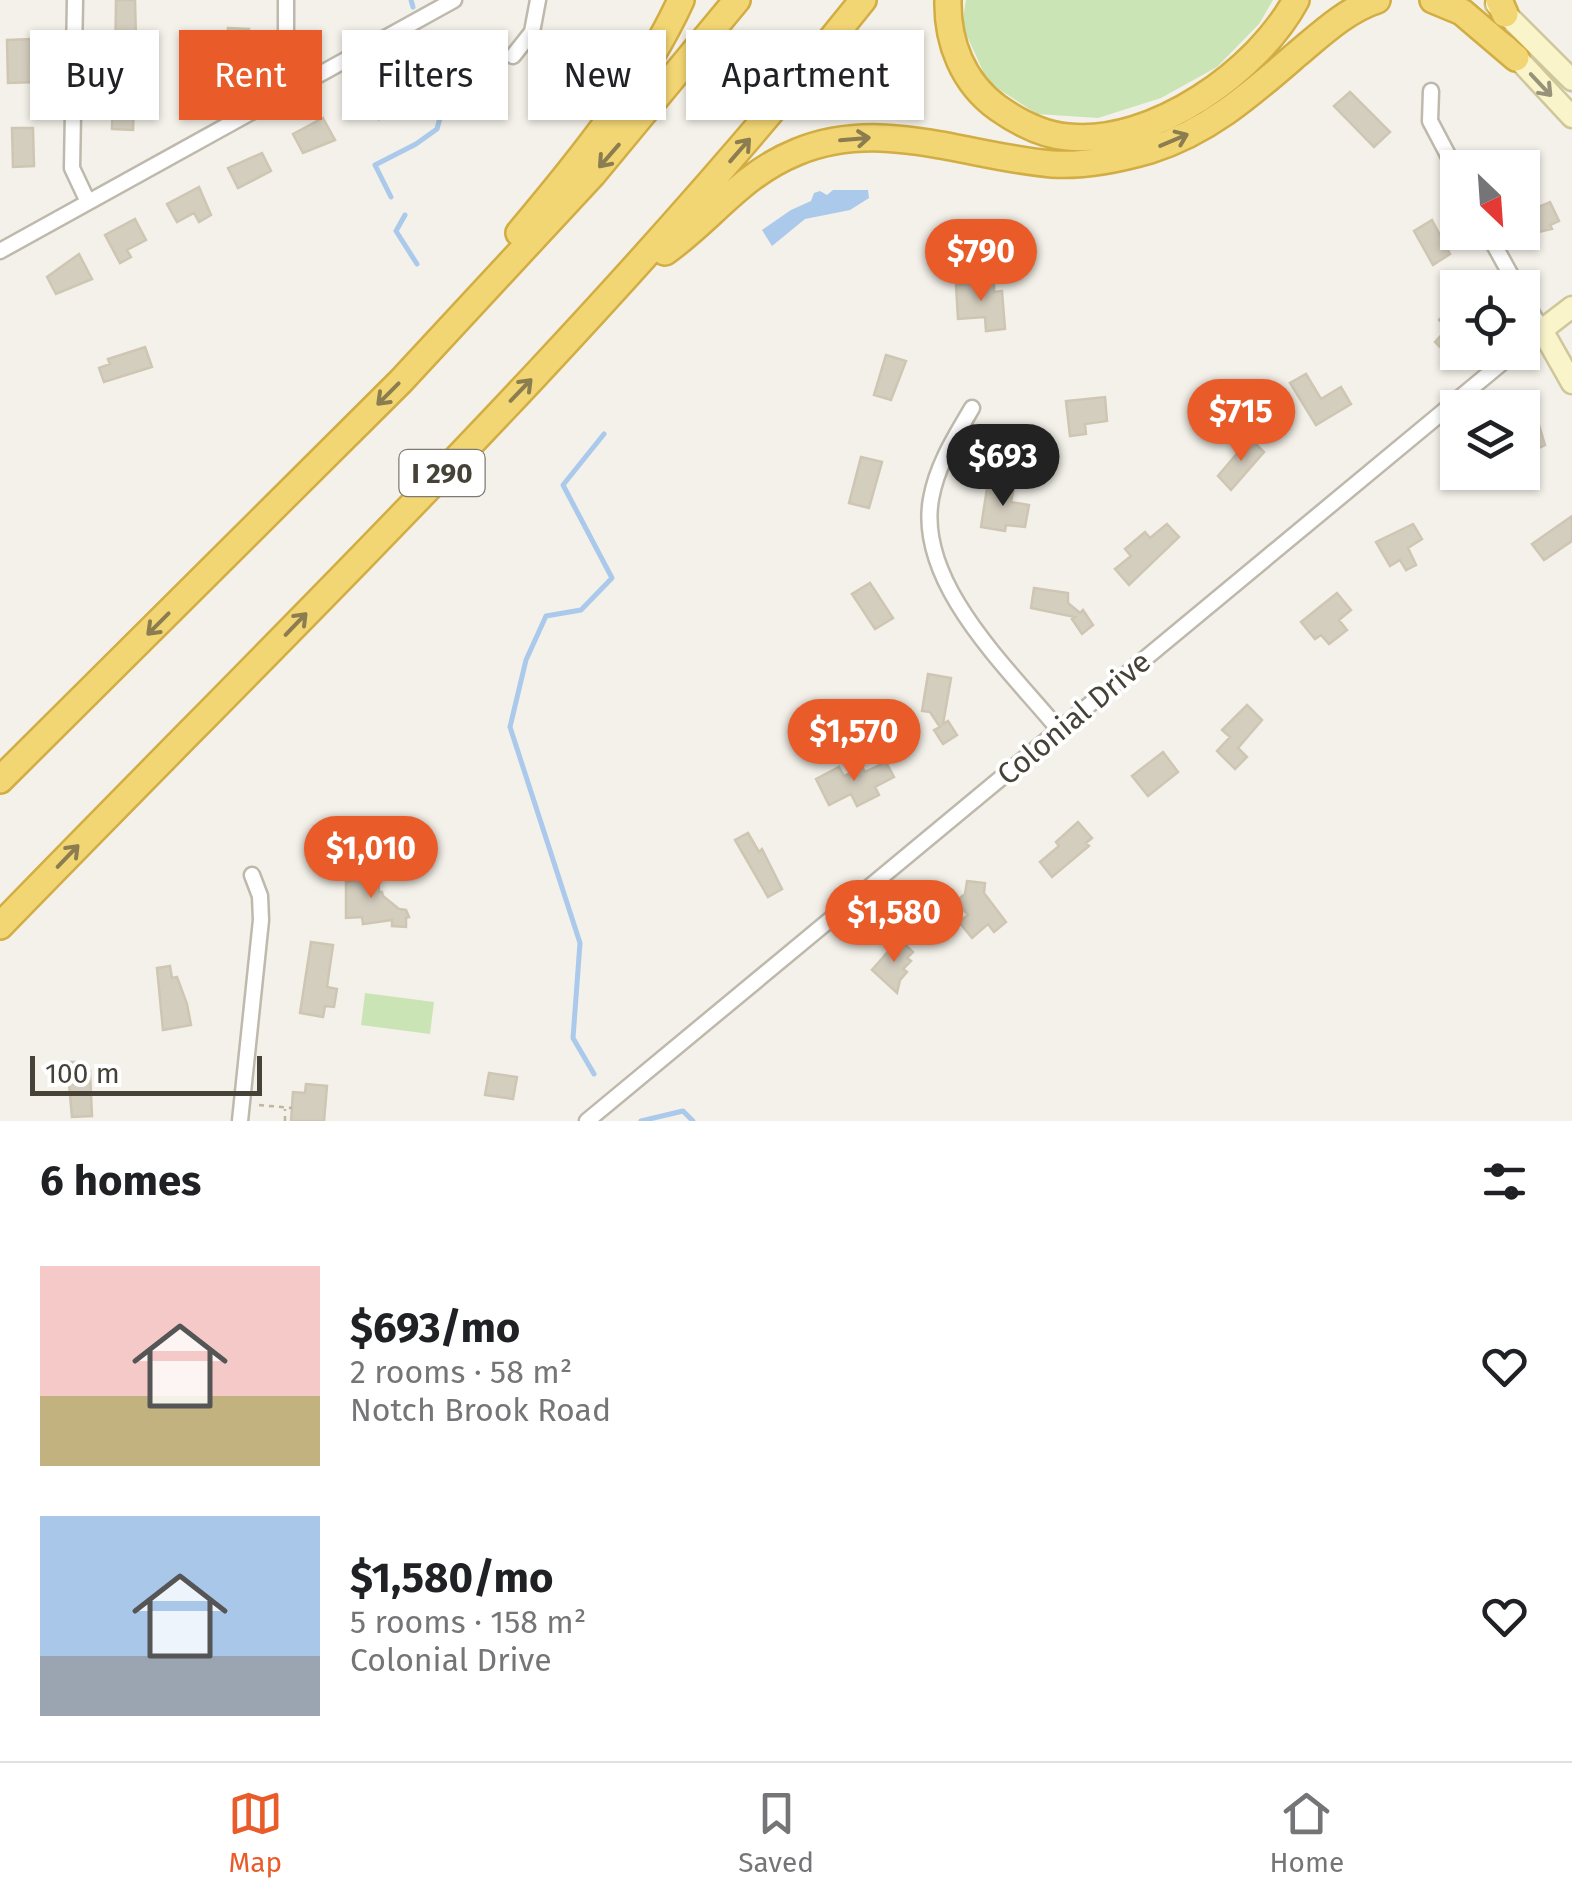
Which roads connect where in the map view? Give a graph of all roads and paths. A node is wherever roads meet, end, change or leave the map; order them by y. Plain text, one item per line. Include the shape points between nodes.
1 (76, 0) edge
2 (286, 0) edge
3 (454, 0) edge
4 (538, 0) edge
5 (682, 0) edge
6 (737, 0) edge
7 (862, 0) edge
8 (948, 0) edge
9 (1296, 0) edge
10 (1377, 0) edge
11 (1433, 0) edge
12 (1464, 0) edge
13 (1499, 5) edge
14 (286, 30) edge
15 (513, 56) dead end
16 (1516, 58) junction
17 (322, 74) edge
18 (1572, 80) edge
19 (1431, 91) dead end
20 (1572, 117) edge
21 (239, 120) edge
22 (1445, 150) edge
23 (88, 202) junction
24 (0, 251) edge
25 (628, 278) junction
26 (1572, 307) edge
27 (1540, 327) edge
28 (1542, 330) junction
29 (438, 339) junction
30 (1493, 370) edge
31 (1571, 380) edge
32 (972, 408) dead end
33 (1060, 730) junction
34 (0, 780) edge
35 (252, 875) dead end
36 (0, 926) edge
37 (242, 1104) junction
38 (285, 1107) junction
39 (292, 1108) dead end
40 (240, 1121) edge
41 (285, 1121) edge
42 (587, 1121) edge

1 - 23 street via 72,168
2 - 14 street
3 - 17 street
4 - 15 street via 532,32
5 - 29 highway via 608,120 466,294
6 -> 29 highway via 594,174
25 -> 7 highway, I 290
8 - 9 highway via 956,50 978,90 1038,130 1081,138 1151,122 1201,98 1276,33
25 -> 10 highway via 696,230 746,180 820,144 888,138 1058,164 1163,145 1228,112 1320,34
11 - 16 highway via 1462,12
12 - 16 main road
13 - 18 main road
16 -> 20 main road
19 - 22 street via 1430,121
21 - 23 street
23 - 24 street
36 -> 25 highway, I 290
26 - 28 main road
27 - 28 street
28 - 31 main road
29 -> 34 highway
30 - 33 street, Colonial Drive
32 - 33 street via 933,487 928,516 935,559 960,608
33 - 42 street, Colonial Drive
35 - 37 street via 261,920
37 - 38 path
37 - 40 street
38 - 39 path
38 - 41 path

